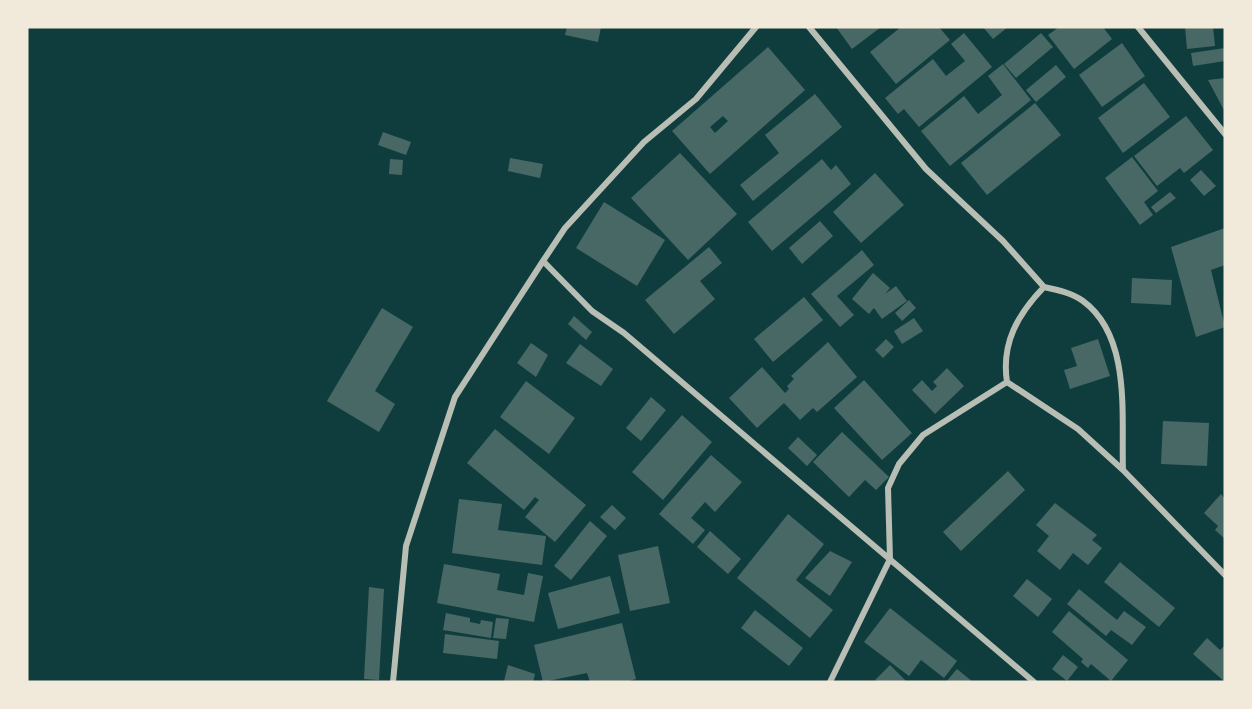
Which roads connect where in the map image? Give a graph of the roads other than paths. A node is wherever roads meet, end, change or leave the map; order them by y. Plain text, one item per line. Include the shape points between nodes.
1 (756, 27) edge
2 (808, 27) edge
3 (1138, 27) edge
4 (1225, 134) edge
5 (543, 261) junction
6 (1044, 287) junction
7 (1007, 382) junction
8 (1123, 470) junction
9 (890, 559) junction
10 (1225, 575) edge
11 (393, 682) edge
12 (830, 682) edge
13 (1034, 682) edge

1 - 5 street via 696,99 644,142 566,228
2 - 6 street via 926,169 1003,241
3 - 4 street
5 - 9 street via 592,310
5 - 11 street via 455,397 406,546
6 - 7 street via 1024,308 1014,326 1006,362
6 - 8 street via 1082,300 1108,335 1121,392
7 - 8 street via 1078,429
7 - 9 street via 923,435 899,464 888,488
8 - 10 street
9 - 12 street
9 - 13 street

